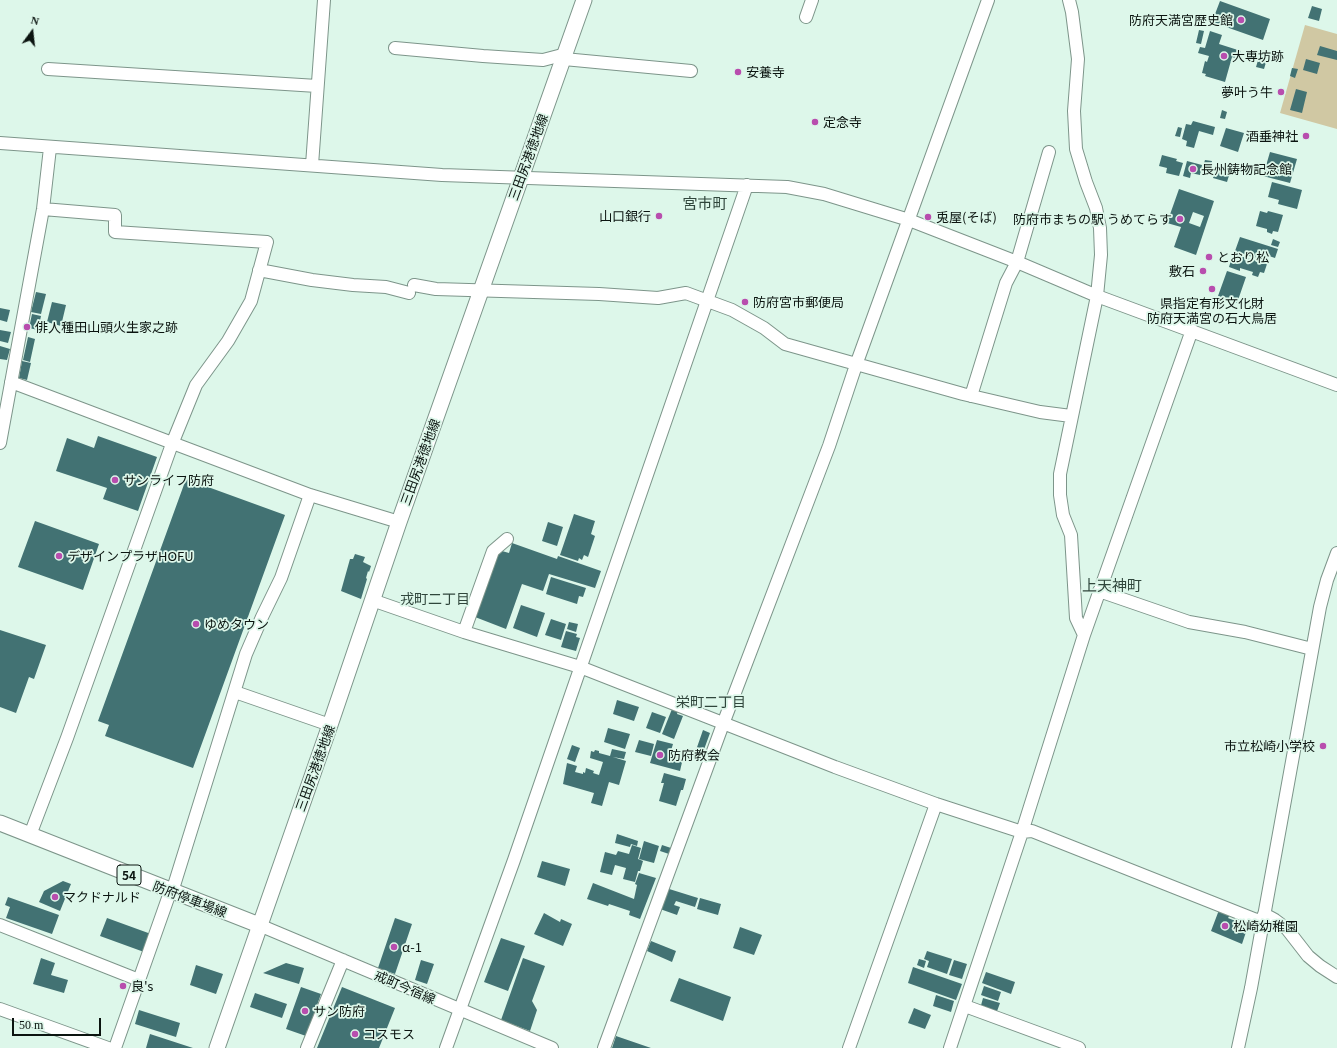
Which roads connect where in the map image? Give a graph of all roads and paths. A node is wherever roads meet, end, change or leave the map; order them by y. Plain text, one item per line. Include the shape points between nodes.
1 (324, 0) edge
2 (584, 0) edge
3 (812, 0) edge
4 (988, 0) edge
5 (1069, 0) edge
6 (806, 18) dead end
7 (395, 48) dead end
8 (565, 56) junction
9 (48, 69) dead end
10 (691, 71) dead end
11 (317, 86) junction
12 (0, 143) edge
13 (50, 148) junction
14 (1049, 152) dead end
15 (312, 165) junction
16 (520, 178) junction
17 (747, 185) junction
18 (43, 209) junction
19 (909, 220) junction
20 (1017, 262) junction
21 (259, 270) junction
22 (481, 291) junction
23 (1097, 296) junction
24 (708, 301) junction
25 (1192, 330) junction
26 (856, 364) junction
27 (11, 382) junction
28 (1337, 385) edge
29 (971, 396) junction
30 (1071, 416) junction
31 (0, 443) edge
32 (172, 444) junction
33 (310, 495) junction
34 (399, 522) junction
35 (507, 539) dead end
36 (1337, 553) edge
37 (1332, 582) edge
38 (1100, 591) junction
39 (372, 600) junction
40 (464, 632) junction
41 (1084, 635) junction
42 (1312, 649) junction
43 (580, 667) junction
44 (235, 692) junction
45 (723, 724) junction
46 (330, 725) junction
47 (936, 804) junction
48 (0, 823) edge
49 (1022, 832) junction
50 (30, 835) junction
51 (170, 895) junction
52 (1264, 918) junction
53 (0, 925) edge
54 (259, 925) junction
55 (343, 960) junction
56 (1337, 977) edge
57 (139, 980) junction
58 (965, 1006) junction
59 (0, 1009) edge
60 (460, 1010) junction
61 (108, 1048) edge
62 (115, 1048) edge
63 (217, 1048) edge
64 (307, 1048) edge
65 (446, 1048) edge
66 (552, 1048) edge
67 (604, 1048) edge
68 (849, 1048) edge
69 (950, 1048) edge
70 (1079, 1048) edge
71 (1238, 1048) edge

1 - 11 street
2 - 8 main road, 三田尻港徳地線
3 - 6 street
4 - 19 street
5 - 23 street via 1078,59 1074,111 1076,149 1100,228 1101,255
7 - 8 street via 543,60
8 - 10 street
8 - 16 main road, 三田尻港徳地線
9 - 11 street
11 - 15 street
12 - 13 street
13 - 15 street
13 - 18 street
14 - 20 street
15 - 16 street
16 - 17 street
16 - 22 main road, 三田尻港徳地線
17 - 19 street via 787,186
17 - 24 street
18 - 21 street via 115,215 115,232 267,242
18 - 27 street
19 - 20 street
19 - 26 street
20 - 23 street
20 - 29 street via 1006,283
21 - 22 street via 353,285
21 - 32 street via 251,301 228,341 196,385
22 - 24 street via 658,298 686,293
22 - 34 main road, 三田尻港徳地線
23 - 25 street
23 - 30 street
24 - 26 street via 732,310 764,328 785,344
24 - 43 street
25 - 28 street
25 - 38 street
26 - 29 street
26 - 45 street via 829,446
27 - 31 street
27 - 32 street
29 - 30 street via 1040,412
30 - 41 street via 1060,474 1060,495 1070,535 1076,618
32 - 33 street
32 - 50 street
33 - 34 street
33 - 44 street via 281,578 246,654
34 - 39 main road, 三田尻港徳地線
35 - 40 street via 493,551
36 - 37 street
37 - 42 street via 1320,607
38 - 41 street
38 - 42 street via 1189,622 1245,632
39 - 40 street
39 - 46 main road, 三田尻港徳地線
40 - 43 street
41 - 49 street
42 - 52 street
43 - 45 street
43 - 60 street
44 - 46 street
44 - 51 street
45 - 47 street
45 - 67 street
46 - 54 main road, 三田尻港徳地線
47 - 49 street
47 - 68 street
48 - 50 main road, 防府停車場線 / 54
49 - 52 street via 1032,831 1254,919
49 - 58 street
50 - 51 main road, 防府停車場線 / 54
51 - 54 main road, 防府停車場線 / 54
51 - 57 street
52 - 56 street via 1287,929 1308,956
52 - 71 street
53 - 57 street
54 - 55 street, 戒町今宿線
54 - 63 main road
55 - 60 street, 戒町今宿線
55 - 64 street
57 - 62 street
58 - 69 street
58 - 70 street
59 - 61 street
60 - 65 street
60 - 66 street, 戒町今宿線

